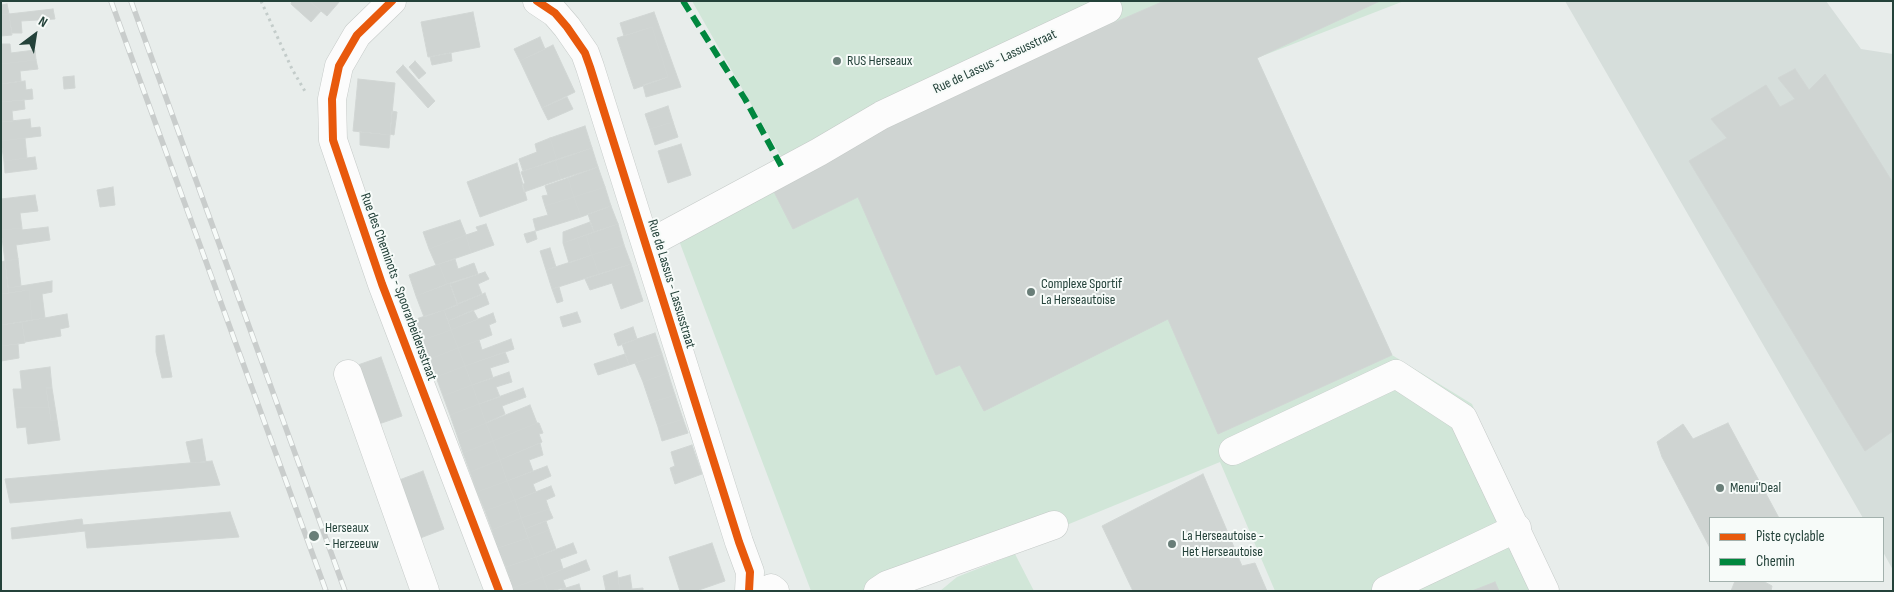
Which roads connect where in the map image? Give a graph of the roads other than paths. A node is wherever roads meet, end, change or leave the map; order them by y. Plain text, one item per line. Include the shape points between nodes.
1 (392, 1) edge
2 (537, 1) edge
3 (1108, 9) dead end
4 (646, 245) junction
5 (348, 374) dead end
6 (1233, 451) dead end
7 (1054, 526) dead end
8 (1517, 528) junction
9 (765, 590) edge
10 (1386, 590) edge
11 (425, 591) edge
12 (499, 591) edge
13 (878, 591) edge
14 (1545, 591) edge

1 - 12 street, Rue des Cheminots - Spoorarbeidersstraat via 356,35 339,66 332,99 333,140 382,284
2 - 4 street, Rue de Lassus - Lassusstraat via 568,26 585,53
3 - 4 street, Rue de Lassus - Lassusstraat via 882,115
4 - 9 street, Rue de Lassus - Lassusstraat via 750,572
5 - 11 street
6 - 8 street via 1396,374 1463,418
7 - 13 street
8 - 10 street
8 - 14 street

